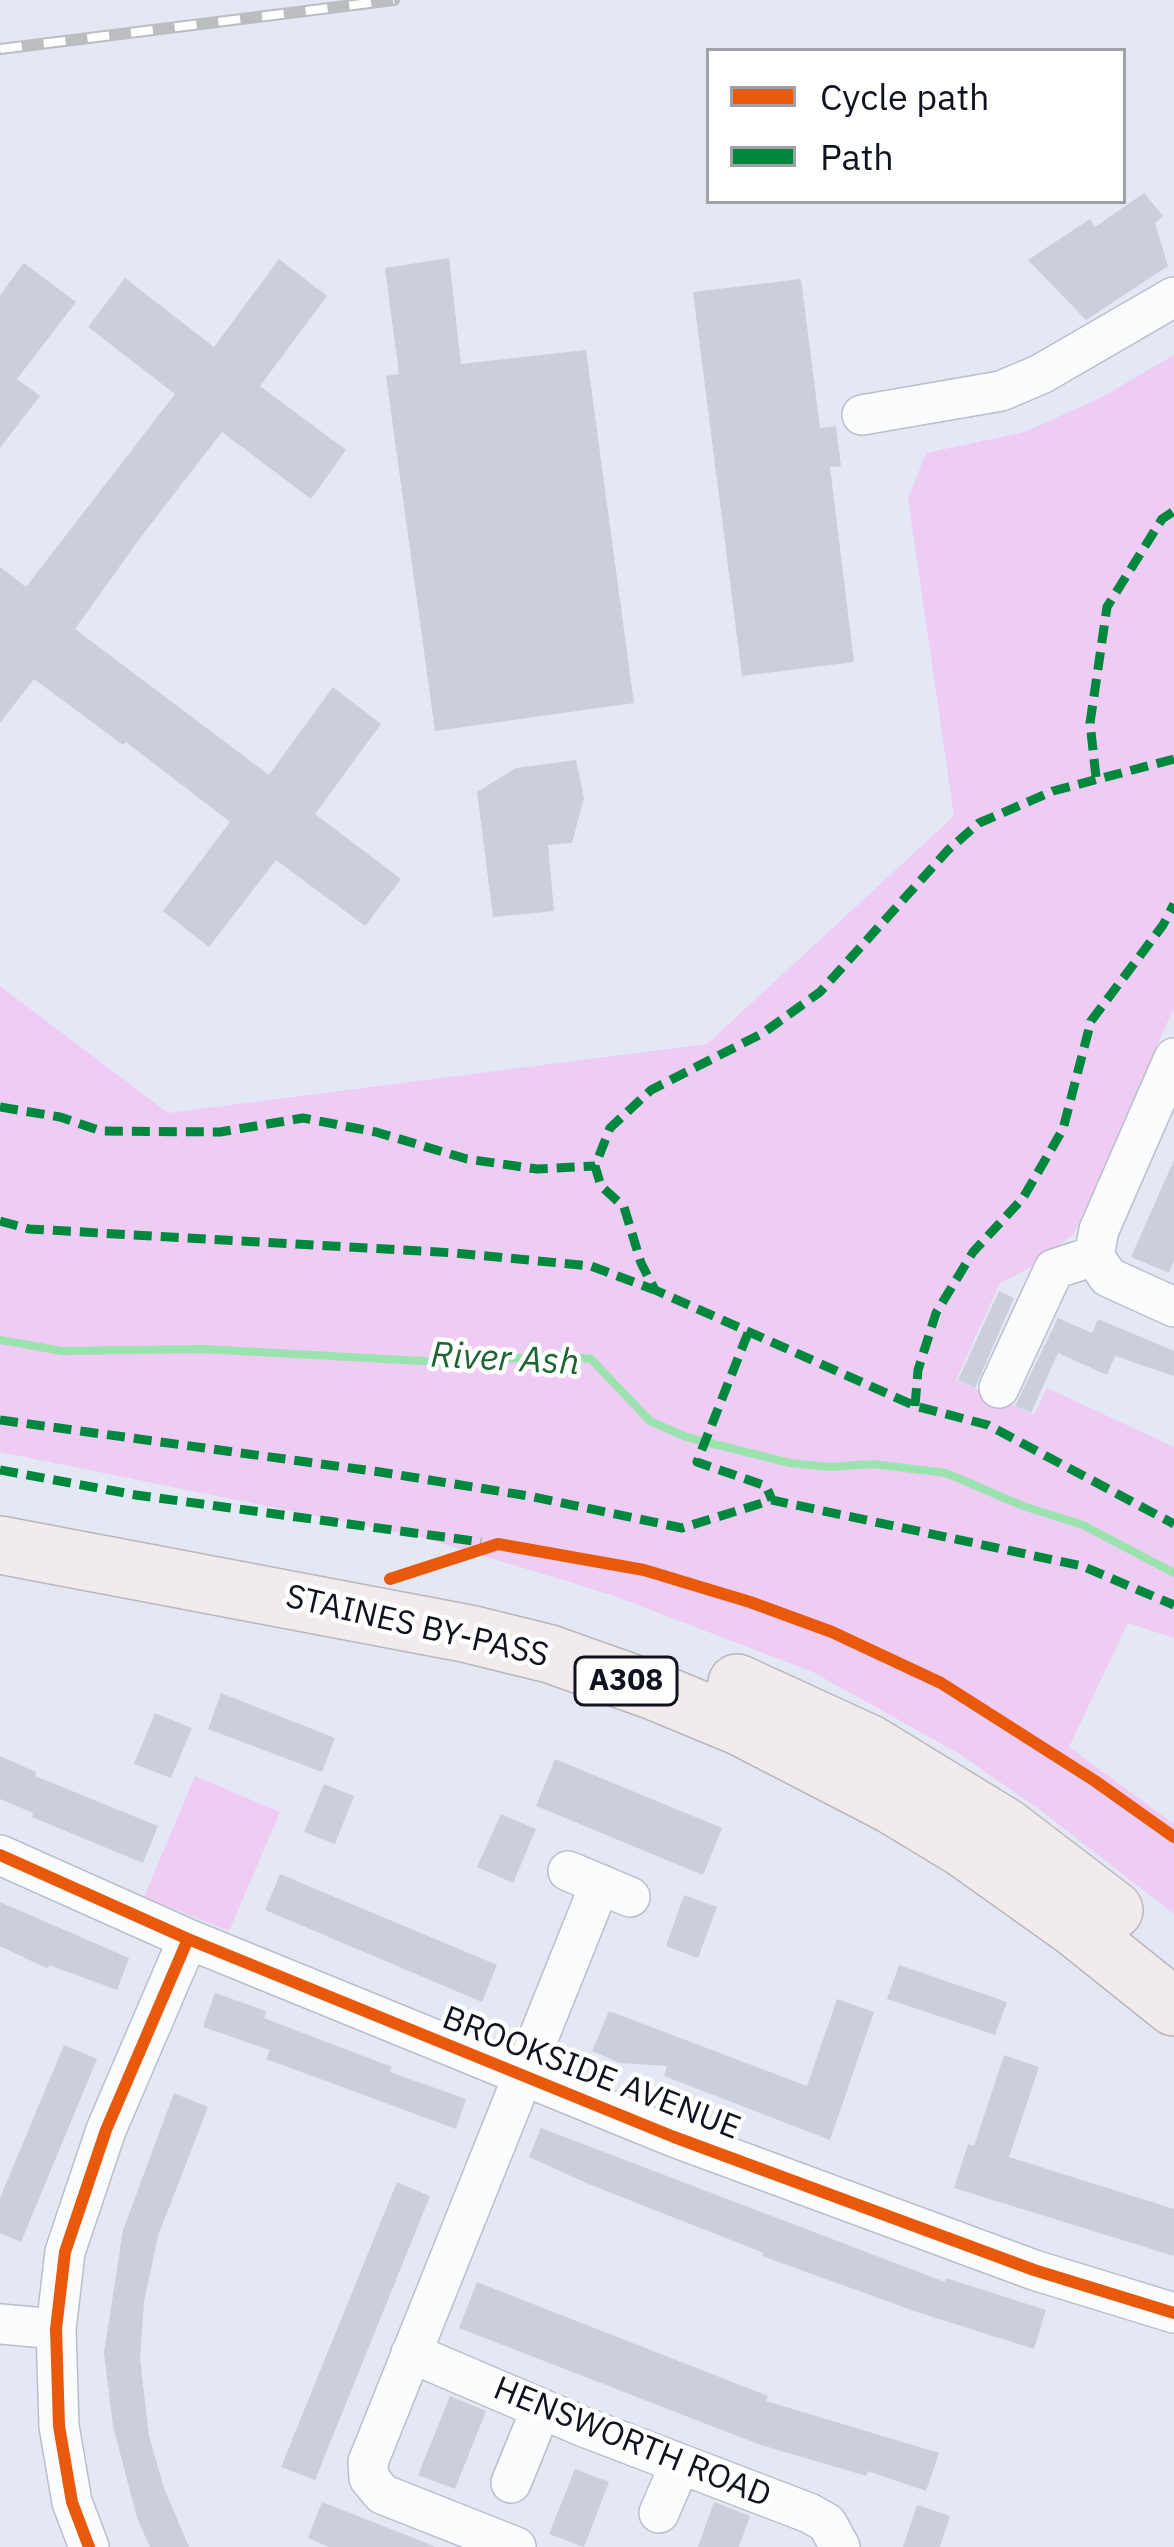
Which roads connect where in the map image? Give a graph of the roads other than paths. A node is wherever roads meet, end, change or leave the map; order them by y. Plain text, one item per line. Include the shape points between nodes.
1 (1174, 297) edge
2 (862, 415) dead end
3 (1174, 1058) edge
4 (1094, 1256) junction
5 (1174, 1307) edge
6 (999, 1388) dead end
7 (0, 1505) edge
8 (0, 1545) edge
9 (0, 1855) edge
10 (600, 1884) dead end
11 (188, 1939) junction
12 (1174, 1956) edge
13 (1174, 2007) edge
14 (521, 2076) junction
15 (1174, 2313) edge
16 (0, 2324) edge
17 (56, 2329) junction
18 (411, 2353) junction
19 (541, 2409) junction
20 (680, 2464) junction
21 (511, 2482) dead end
22 (659, 2513) dead end
23 (88, 2547) edge
24 (516, 2547) edge
25 (840, 2547) edge

1 - 2 street via 1001,391
3 - 4 street
4 - 5 street via 1108,1277
4 - 6 street via 1054,1269
7 - 12 highway, STAINES BY-PASS / A308 via 432,1588 669,1656 870,1744 1004,1826
8 - 13 highway, STAINES BY-PASS / A308 via 469,1634 654,1691 741,1727 963,1848
9 - 11 street, BROOKSIDE AVENUE
10 - 14 street
11 - 14 street, BROOKSIDE AVENUE
11 - 17 street via 76,2211
14 - 15 street, BROOKSIDE AVENUE via 1034,2270
14 - 18 street
16 - 17 street
17 - 23 street via 59,2426
18 - 19 street, HENSWORTH ROAD
18 - 24 street via 372,2445 369,2478 382,2494
19 - 20 street, HENSWORTH ROAD via 611,2454
19 - 21 street
20 - 22 street
20 - 25 street, HENSWORTH ROAD via 827,2523

